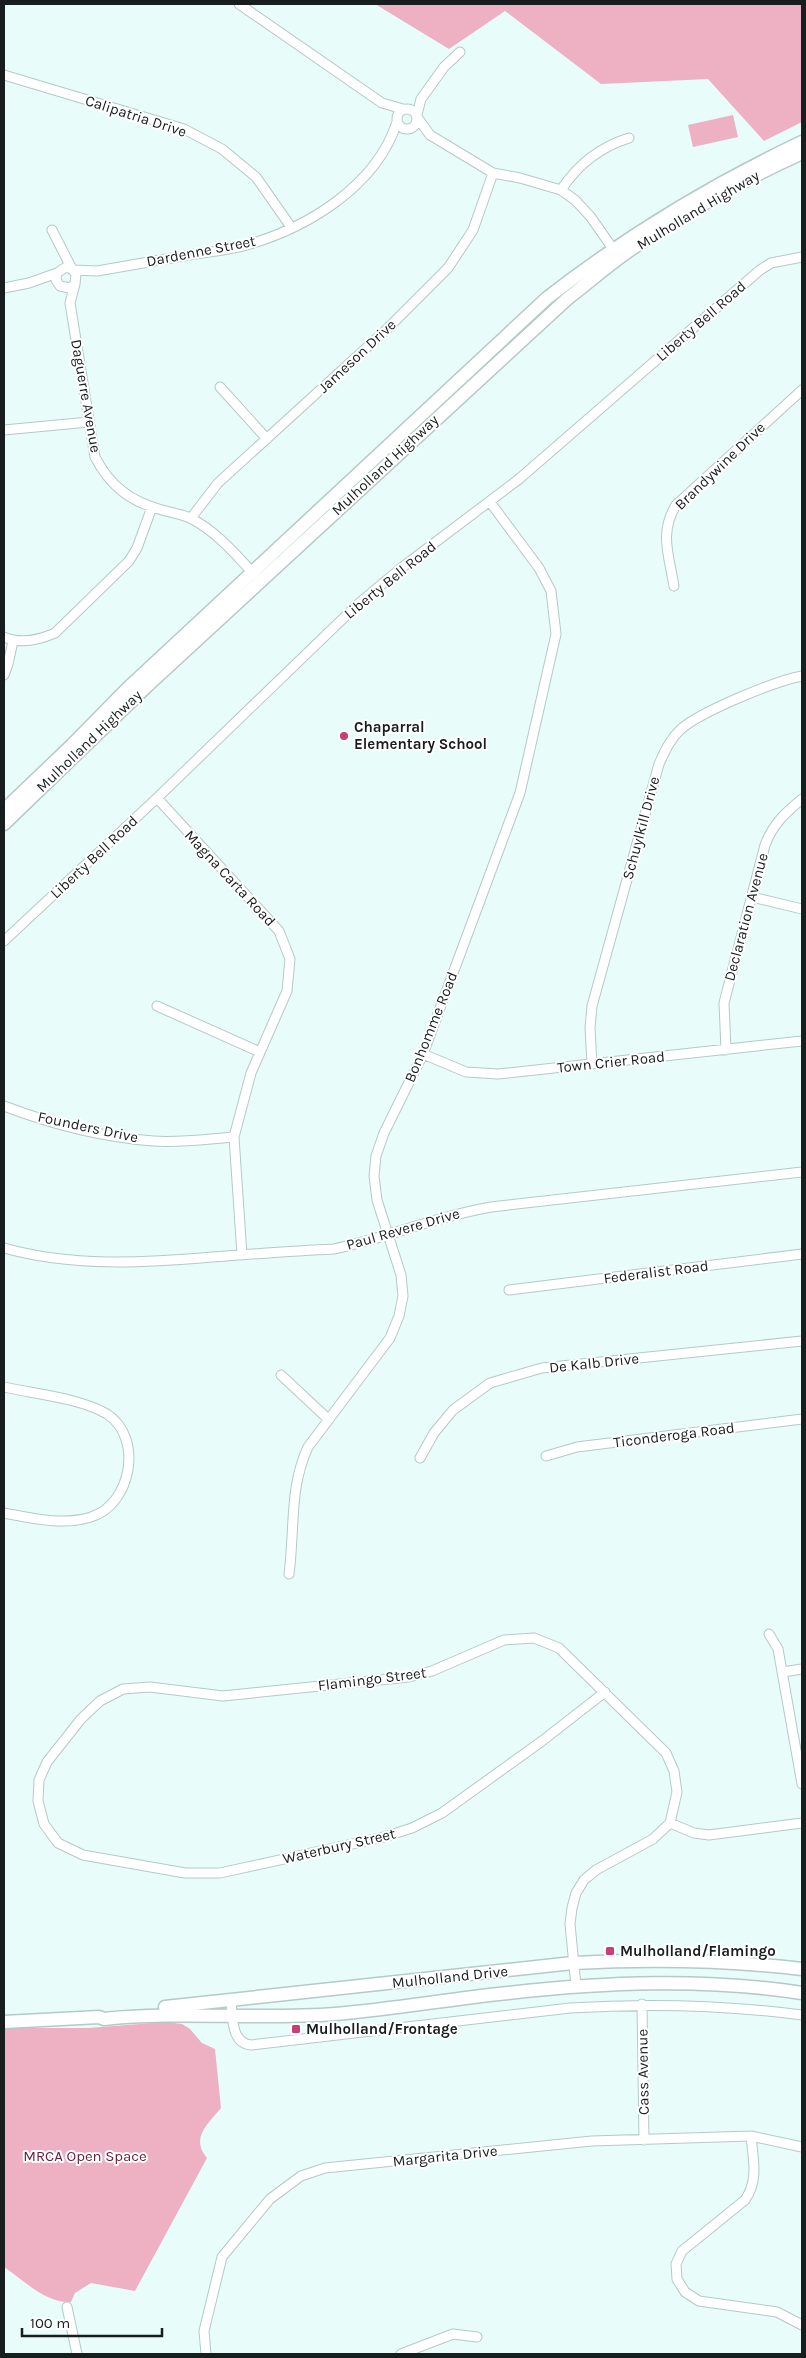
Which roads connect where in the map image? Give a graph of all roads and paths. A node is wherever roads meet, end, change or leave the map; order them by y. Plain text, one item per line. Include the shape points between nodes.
1 (239, 4) edge
2 (460, 52) dead end
3 (4, 75) edge
4 (421, 99) junction
5 (382, 102) junction
6 (405, 109) junction
7 (417, 116) junction
8 (397, 122) junction
9 (409, 129) junction
10 (430, 135) junction
11 (629, 138) dead end
12 (391, 142) junction
13 (802, 142) edge
14 (802, 153) edge
15 (494, 173) junction
16 (561, 190) junction
17 (291, 227) junction
18 (52, 230) dead end
19 (62, 252) junction
20 (616, 253) junction
21 (802, 257) edge
22 (73, 270) junction
23 (97, 271) junction
24 (58, 272) junction
25 (29, 283) junction
26 (75, 283) junction
27 (60, 286) junction
28 (4, 288) edge
29 (70, 303) junction
30 (220, 387) dead end
31 (802, 390) edge
32 (89, 422) junction
33 (4, 430) edge
34 (267, 438) junction
35 (490, 502) junction
36 (152, 508) junction
37 (191, 518) junction
38 (256, 577) junction
39 (674, 586) dead end
40 (4, 637) edge
41 (13, 641) junction
42 (4, 675) edge
43 (802, 676) edge
44 (157, 798) junction
45 (802, 799) edge
46 (4, 810) edge
47 (4, 824) edge
48 (752, 896) junction
49 (802, 909) edge
50 (4, 941) edge
51 (157, 1006) dead end
52 (802, 1041) edge
53 (726, 1050) junction
54 (260, 1052) junction
55 (423, 1054) junction
56 (592, 1064) junction
57 (4, 1106) edge
58 (234, 1137) junction
59 (802, 1172) edge
60 (388, 1234) junction
61 (4, 1248) edge
62 (802, 1254) edge
63 (242, 1255) junction
64 (509, 1290) dead end
65 (802, 1341) edge
66 (281, 1375) dead end
67 (4, 1387) edge
68 (328, 1419) junction
69 (802, 1419) edge
70 (546, 1456) dead end
71 (420, 1458) dead end
72 (4, 1514) edge
73 (289, 1574) dead end
74 (769, 1634) dead end
75 (802, 1669) edge
76 (783, 1672) junction
77 (605, 1692) junction
78 (802, 1784) edge
79 (670, 1823) junction
80 (802, 1823) edge
81 (44, 1824) joint
82 (574, 1963) junction
83 (802, 1969) edge
84 (576, 1986) junction
85 (802, 1993) edge
86 (231, 2002) junction
87 (642, 2004) junction
88 (233, 2015) junction
89 (802, 2015) edge
90 (99, 2017) junction
91 (4, 2022) edge
92 (751, 2136) junction
93 (644, 2140) junction
94 (802, 2147) edge
95 (66, 2307) dead end
96 (802, 2326) edge
97 (477, 2337) dead end
98 (77, 2354) edge
99 (206, 2354) edge
100 (401, 2354) edge

1 - 5 street
2 - 4 street
3 - 17 street, Calipatria Drive via 184,129 222,149 256,177
4 - 6 street
4 - 7 street
5 - 6 street
5 - 8 street
6 - 7 street via 413,110
6 - 8 street via 398,114
7 - 9 street via 416,125
7 - 10 street
8 - 9 street via 403,129
8 - 12 street, Dardenne Street
9 - 10 street
9 - 12 street, Dardenne Street
10 - 15 street
11 - 16 street via 612,143 594,154 576,169
12 - 17 street, Dardenne Street via 364,177 338,200
13 - 20 main road, Mulholland Highway via 690,199
14 - 20 main road, Mulholland Highway
15 - 16 street
15 - 34 street, Jameson Drive via 473,230 448,268 386,330
16 - 20 street via 590,216
17 - 23 street, Dardenne Street via 242,246
18 - 19 street
19 - 22 street
19 - 24 street
20 - 38 main road, Mulholland Highway
21 - 35 street, Liberty Bell Road via 784,258 760,270
22 - 23 street, Dardenne Street
22 - 24 street via 66,268
22 - 26 street via 77,277
23 - 26 street, Dardenne Street
24 - 25 street
24 - 27 street via 56,280
25 - 27 street
25 - 28 street
26 - 27 street via 70,288
26 - 29 street, Daguerre Avenue
27 - 29 street, Daguerre Avenue
29 - 32 street, Daguerre Avenue
30 - 34 street
31 - 39 street, Brandywine Drive via 676,505 668,518 666,536
32 - 33 street
32 - 36 street, Daguerre Avenue via 95,457 102,472 120,491
34 - 37 street, Jameson Drive via 218,483
35 - 44 street, Liberty Bell Road via 357,605
35 - 55 street, Bonhomme Road via 539,568 551,591 556,634 520,793
36 - 37 street, Daguerre Avenue
36 - 41 street via 129,561 55,633 44,638
37 - 38 street, Daguerre Avenue via 216,535
38 - 46 main road, Mulholland Highway via 126,689
38 - 47 main road, Mulholland Highway
40 - 41 street
41 - 42 street
43 - 56 street, Schuylkill Drive via 702,714 667,745 658,764 592,1006
44 - 50 street, Liberty Bell Road
44 - 54 street, Magna Carta Road via 279,932 290,959 287,991
45 - 48 street, Declaration Avenue via 772,828
48 - 49 street
48 - 53 street, Declaration Avenue via 724,1003
51 - 54 street
52 - 53 street, Town Crier Road
53 - 56 street, Town Crier Road
54 - 58 street, Magna Carta Road via 250,1073
55 - 56 street, Town Crier Road via 466,1072 482,1074
55 - 60 street, Bonhomme Road via 376,1156 377,1200
57 - 58 street, Founders Drive via 117,1136 155,1141
58 - 63 street, Magna Carta Road
59 - 60 street, Paul Revere Drive via 491,1206 459,1212
60 - 63 street, Paul Revere Drive via 334,1248
60 - 68 street, Bonhomme Road via 401,1275 403,1296 399,1316 390,1338
61 - 63 street, Paul Revere Drive via 103,1263
62 - 64 street, Federalist Road
65 - 71 street, De Kalb Drive via 542,1368 490,1383 454,1410 434,1433
66 - 68 street
67 - 72 street via 88,1405 108,1415 121,1429 128,1450 128,1473 123,1488 111,1505 92,1517 72,1521 42,1520
68 - 73 street, Bonhomme Road via 308,1447 299,1467 294,1489
69 - 70 street, Ticonderoga Road via 577,1447
74 - 76 street via 778,1649
75 - 76 street
76 - 78 street
77 - 79 street, Flamingo Street via 666,1753 674,1771 677,1792
77 - 81 street, Waterbury Street via 442,1813 384,1837 220,1873 185,1873 82,1854 58,1843
77 - 81 street, Flamingo Street via 559,1648 534,1638 504,1640 432,1672 409,1677 223,1696 150,1687 123,1689 100,1701 81,1719 47,1762 39,1780 38,1801
79 - 80 street via 709,1835
79 - 82 street via 653,1838 584,1880 576,1893 570,1924
82 - 83 main road, Mulholland Drive via 691,1960
82 - 84 street
82 - 86 main road, Mulholland Drive
84 - 85 main road, Mulholland Drive via 691,1983
84 - 88 main road, Mulholland Drive via 337,2014
86 - 88 street
86 - 90 main road, Mulholland Drive
87 - 88 street via 570,2008 251,2045 236,2038
87 - 89 street via 730,2007
87 - 93 street, Cass Avenue
88 - 90 main road, Mulholland Drive
90 - 91 main road, Mulholland Drive
92 - 93 street, Margarita Drive
92 - 94 street, Margarita Drive
92 - 96 street via 755,2177 750,2192 745,2200 682,2251 676,2264 677,2279 685,2292 699,2301 777,2312
93 - 99 street, Margarita Drive via 592,2141 325,2168 301,2176 270,2199 222,2257 204,2331
95 - 98 street
97 - 100 street via 453,2334

